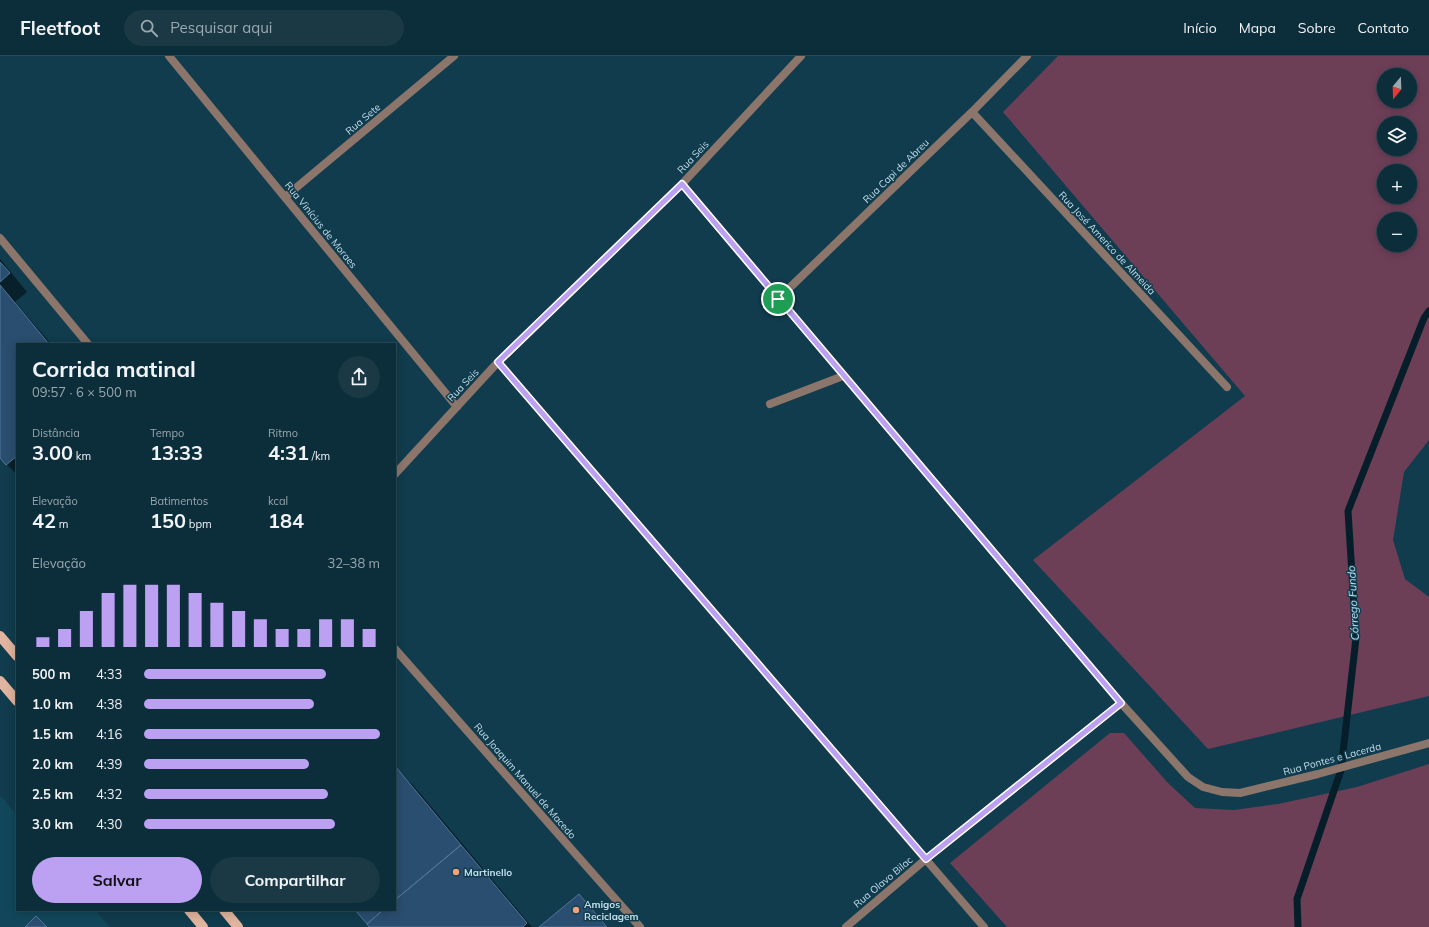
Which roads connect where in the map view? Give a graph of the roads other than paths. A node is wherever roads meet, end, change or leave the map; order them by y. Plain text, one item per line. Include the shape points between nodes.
1 (169, 56) edge
2 (454, 56) edge
3 (801, 56) edge
4 (1027, 56) edge
5 (972, 112) junction
6 (682, 184) junction
7 (285, 197) junction
8 (0, 238) edge
9 (778, 299) junction
10 (87, 343) edge
11 (498, 362) junction
12 (843, 376) junction
13 (1227, 387) dead end
14 (770, 404) dead end
15 (457, 407) junction
16 (396, 473) edge
17 (0, 636) edge
18 (396, 650) edge
19 (16, 655) edge
20 (0, 681) edge
21 (16, 700) edge
22 (1121, 703) junction
23 (1429, 743) edge
24 (926, 859) junction
25 (190, 911) edge
26 (225, 911) edge
27 (203, 927) edge
28 (238, 927) edge
29 (640, 927) edge
30 (846, 927) edge
31 (984, 927) edge

1 - 7 street, Rua Vinícius de Moraes
2 - 7 street, Rua Sete
3 - 6 street, Rua Seis
4 - 5 street, Rua Capi de Abreu
5 - 9 street, Rua Capi de Abreu
5 - 13 street, Rua José Americo de Almeida
6 - 9 street, Rua Pontes e Lacerda
6 - 11 street, Rua Seis
7 - 15 street, Rua Vinícius de Moraes
8 - 10 street
9 - 12 street, Rua Pontes e Lacerda
11 - 15 street, Rua Seis
11 - 24 street
12 - 14 street
12 - 22 street, Rua Pontes e Lacerda
15 - 16 street, Rua Seis
17 - 19 main road
18 - 29 street, Rua Joaquim Manuel de Macedo
20 - 21 main road
22 - 23 street, Rua Pontes e Lacerda via 1188,777 1203,787 1222,792 1240,793
22 - 24 street, Rua Olavo Bilac
24 - 30 street, Rua Olavo Bilac
24 - 31 street
25 - 27 main road
26 - 28 main road

